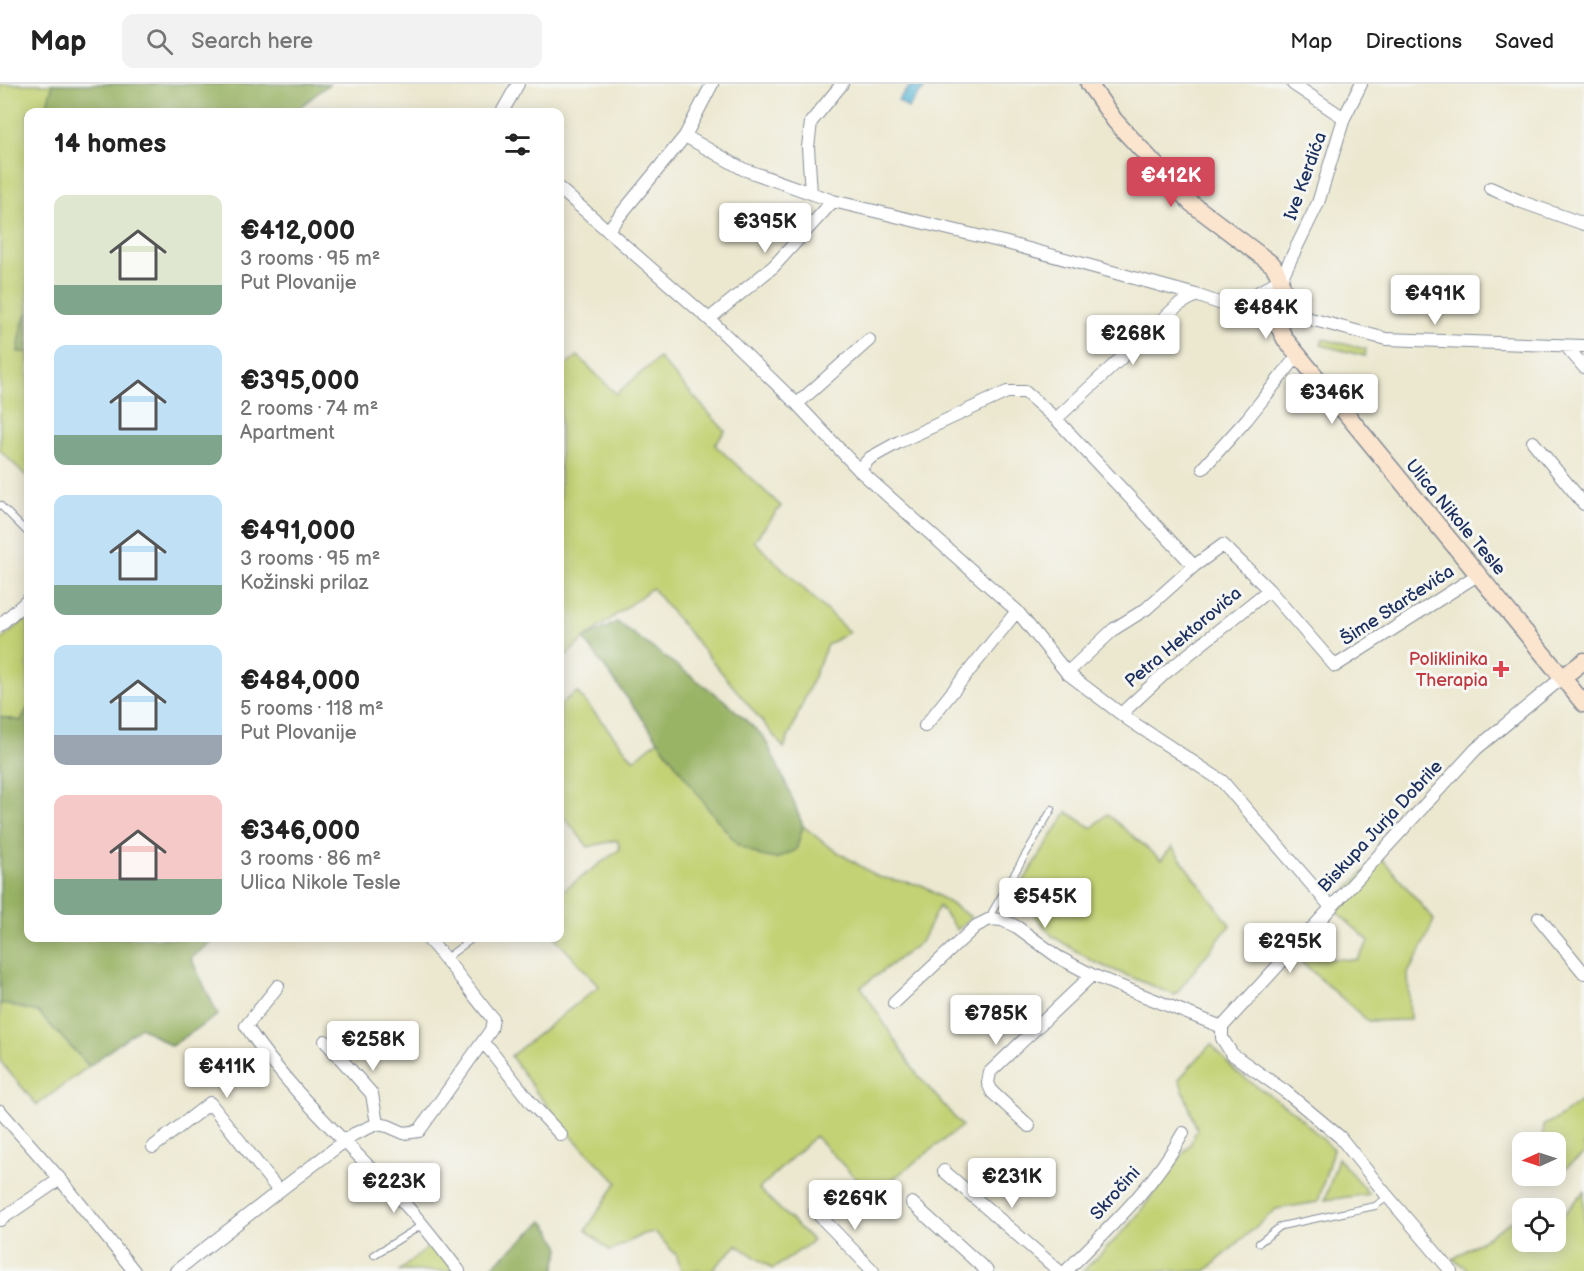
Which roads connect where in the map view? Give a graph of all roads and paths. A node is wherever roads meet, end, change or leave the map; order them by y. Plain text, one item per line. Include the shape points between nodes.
1 (517, 84) edge
2 (712, 84) edge
3 (842, 84) edge
4 (1089, 84) edge
5 (1293, 84) edge
6 (1361, 84) edge
7 (504, 108) edge
8 (1344, 118) junction
9 (685, 136) junction
10 (1490, 188) dead end
11 (564, 192) edge
12 (812, 193) junction
13 (833, 201) junction
14 (1584, 224) edge
15 (608, 230) junction
16 (1281, 279) junction
17 (1196, 295) junction
18 (1284, 312) junction
19 (1250, 314) junction
20 (709, 319) junction
21 (1280, 329) junction
22 (869, 340) dead end
23 (1566, 346) junction
24 (1584, 346) edge
25 (1298, 355) junction
26 (1584, 367) edge
27 (797, 404) junction
28 (1056, 419) junction
29 (1533, 441) dead end
30 (1203, 468) dead end
31 (859, 470) junction
32 (1584, 504) edge
33 (0, 505) edge
34 (24, 529) edge
35 (1194, 566) junction
36 (1479, 574) junction
37 (1269, 590) junction
38 (24, 603) edge
39 (1017, 611) junction
40 (2, 618) edge
41 (1584, 661) edge
42 (1067, 673) junction
43 (1563, 677) junction
44 (1584, 704) edge
45 (1121, 714) junction
46 (925, 726) dead end
47 (1052, 809) dead end
48 (1331, 907) junction
49 (1539, 918) dead end
50 (990, 919) junction
51 (431, 942) edge
52 (468, 942) edge
53 (446, 958) junction
54 (1584, 973) edge
55 (1092, 975) junction
56 (278, 986) dead end
57 (894, 1003) dead end
58 (1222, 1027) junction
59 (325, 1041) dead end
60 (482, 1043) junction
61 (0, 1111) edge
62 (377, 1124) junction
63 (1029, 1126) dead end
64 (1183, 1133) dead end
65 (561, 1134) dead end
66 (345, 1143) junction
67 (153, 1147) dead end
68 (944, 1171) dead end
69 (60, 1179) junction
70 (279, 1191) junction
71 (1388, 1197) junction
72 (912, 1203) dead end
73 (815, 1211) dead end
74 (0, 1220) edge
75 (422, 1225) junction
76 (1258, 1243) dead end
77 (374, 1255) dead end
78 (134, 1271) edge
79 (176, 1271) edge
80 (459, 1271) edge
81 (873, 1271) edge
82 (987, 1271) edge
83 (1059, 1271) edge
84 (1066, 1271) edge
85 (1451, 1271) edge

1 - 7 street
2 - 9 street
3 - 12 street via 811,122 808,147
4 - 16 street via 1115,121 1191,203 1273,264
5 - 8 street
6 - 8 street, Ive Kerdića
8 - 16 street, Ive Kerdića via 1318,203
9 - 12 street via 743,169
9 - 15 street
10 - 14 street
11 - 15 street
12 - 13 street
13 - 17 street
13 - 20 street via 774,266
15 - 20 street
16 - 18 street
16 - 19 street via 1259,292
17 - 19 street
17 - 28 street via 1177,306
18 - 21 street
18 - 23 street via 1386,339
19 - 21 street
20 - 27 street
21 - 25 street, Ulica Nikole Tesle
22 - 27 street
23 - 24 street
23 - 26 street
25 - 30 street
25 - 36 street, Ulica Nikole Tesle
27 - 31 street
28 - 31 street via 1025,392 1008,392 899,441 870,458
28 - 35 street
29 - 32 street
31 - 39 street
33 - 34 lane
35 - 37 street via 1223,545
35 - 42 street via 1146,609 1114,629
36 - 37 street, Šime Starčevića via 1335,666
36 - 43 street, Ulica Nikole Tesle
37 - 45 street, Petra Hektorovića
38 - 40 street
39 - 42 street
39 - 46 street
41 - 43 street
42 - 45 street
43 - 44 street, Ulica Nikole Tesle
43 - 48 street, Biskupa Jurja Dobrile via 1476,749
45 - 48 street via 1222,781
47 - 50 lane
48 - 58 street, Biskupa Jurja Dobrile
49 - 54 street
50 - 55 street via 1017,927 1058,957
50 - 57 street via 976,926
51 - 53 street
52 - 53 lane
53 - 60 street via 493,1019
55 - 58 street
55 - 63 street via 990,1072 988,1083 992,1092
56 - 66 street via 246,1026 274,1066
58 - 71 street via 1222,1038 1232,1054 1340,1137
59 - 62 street via 372,1094
60 - 62 street via 419,1131 404,1133
60 - 65 street
61 - 69 street
62 - 66 street via 354,1134
64 - 84 street, Skročini via 1168,1160 1126,1211
66 - 70 street
66 - 75 street
67 - 70 street via 210,1103
68 - 83 street
69 - 74 street
69 - 78 street
70 - 79 street
71 - 76 lane via 1375,1206 1281,1226
71 - 85 street
72 - 82 street
73 - 81 street
75 - 77 lane
75 - 80 street

